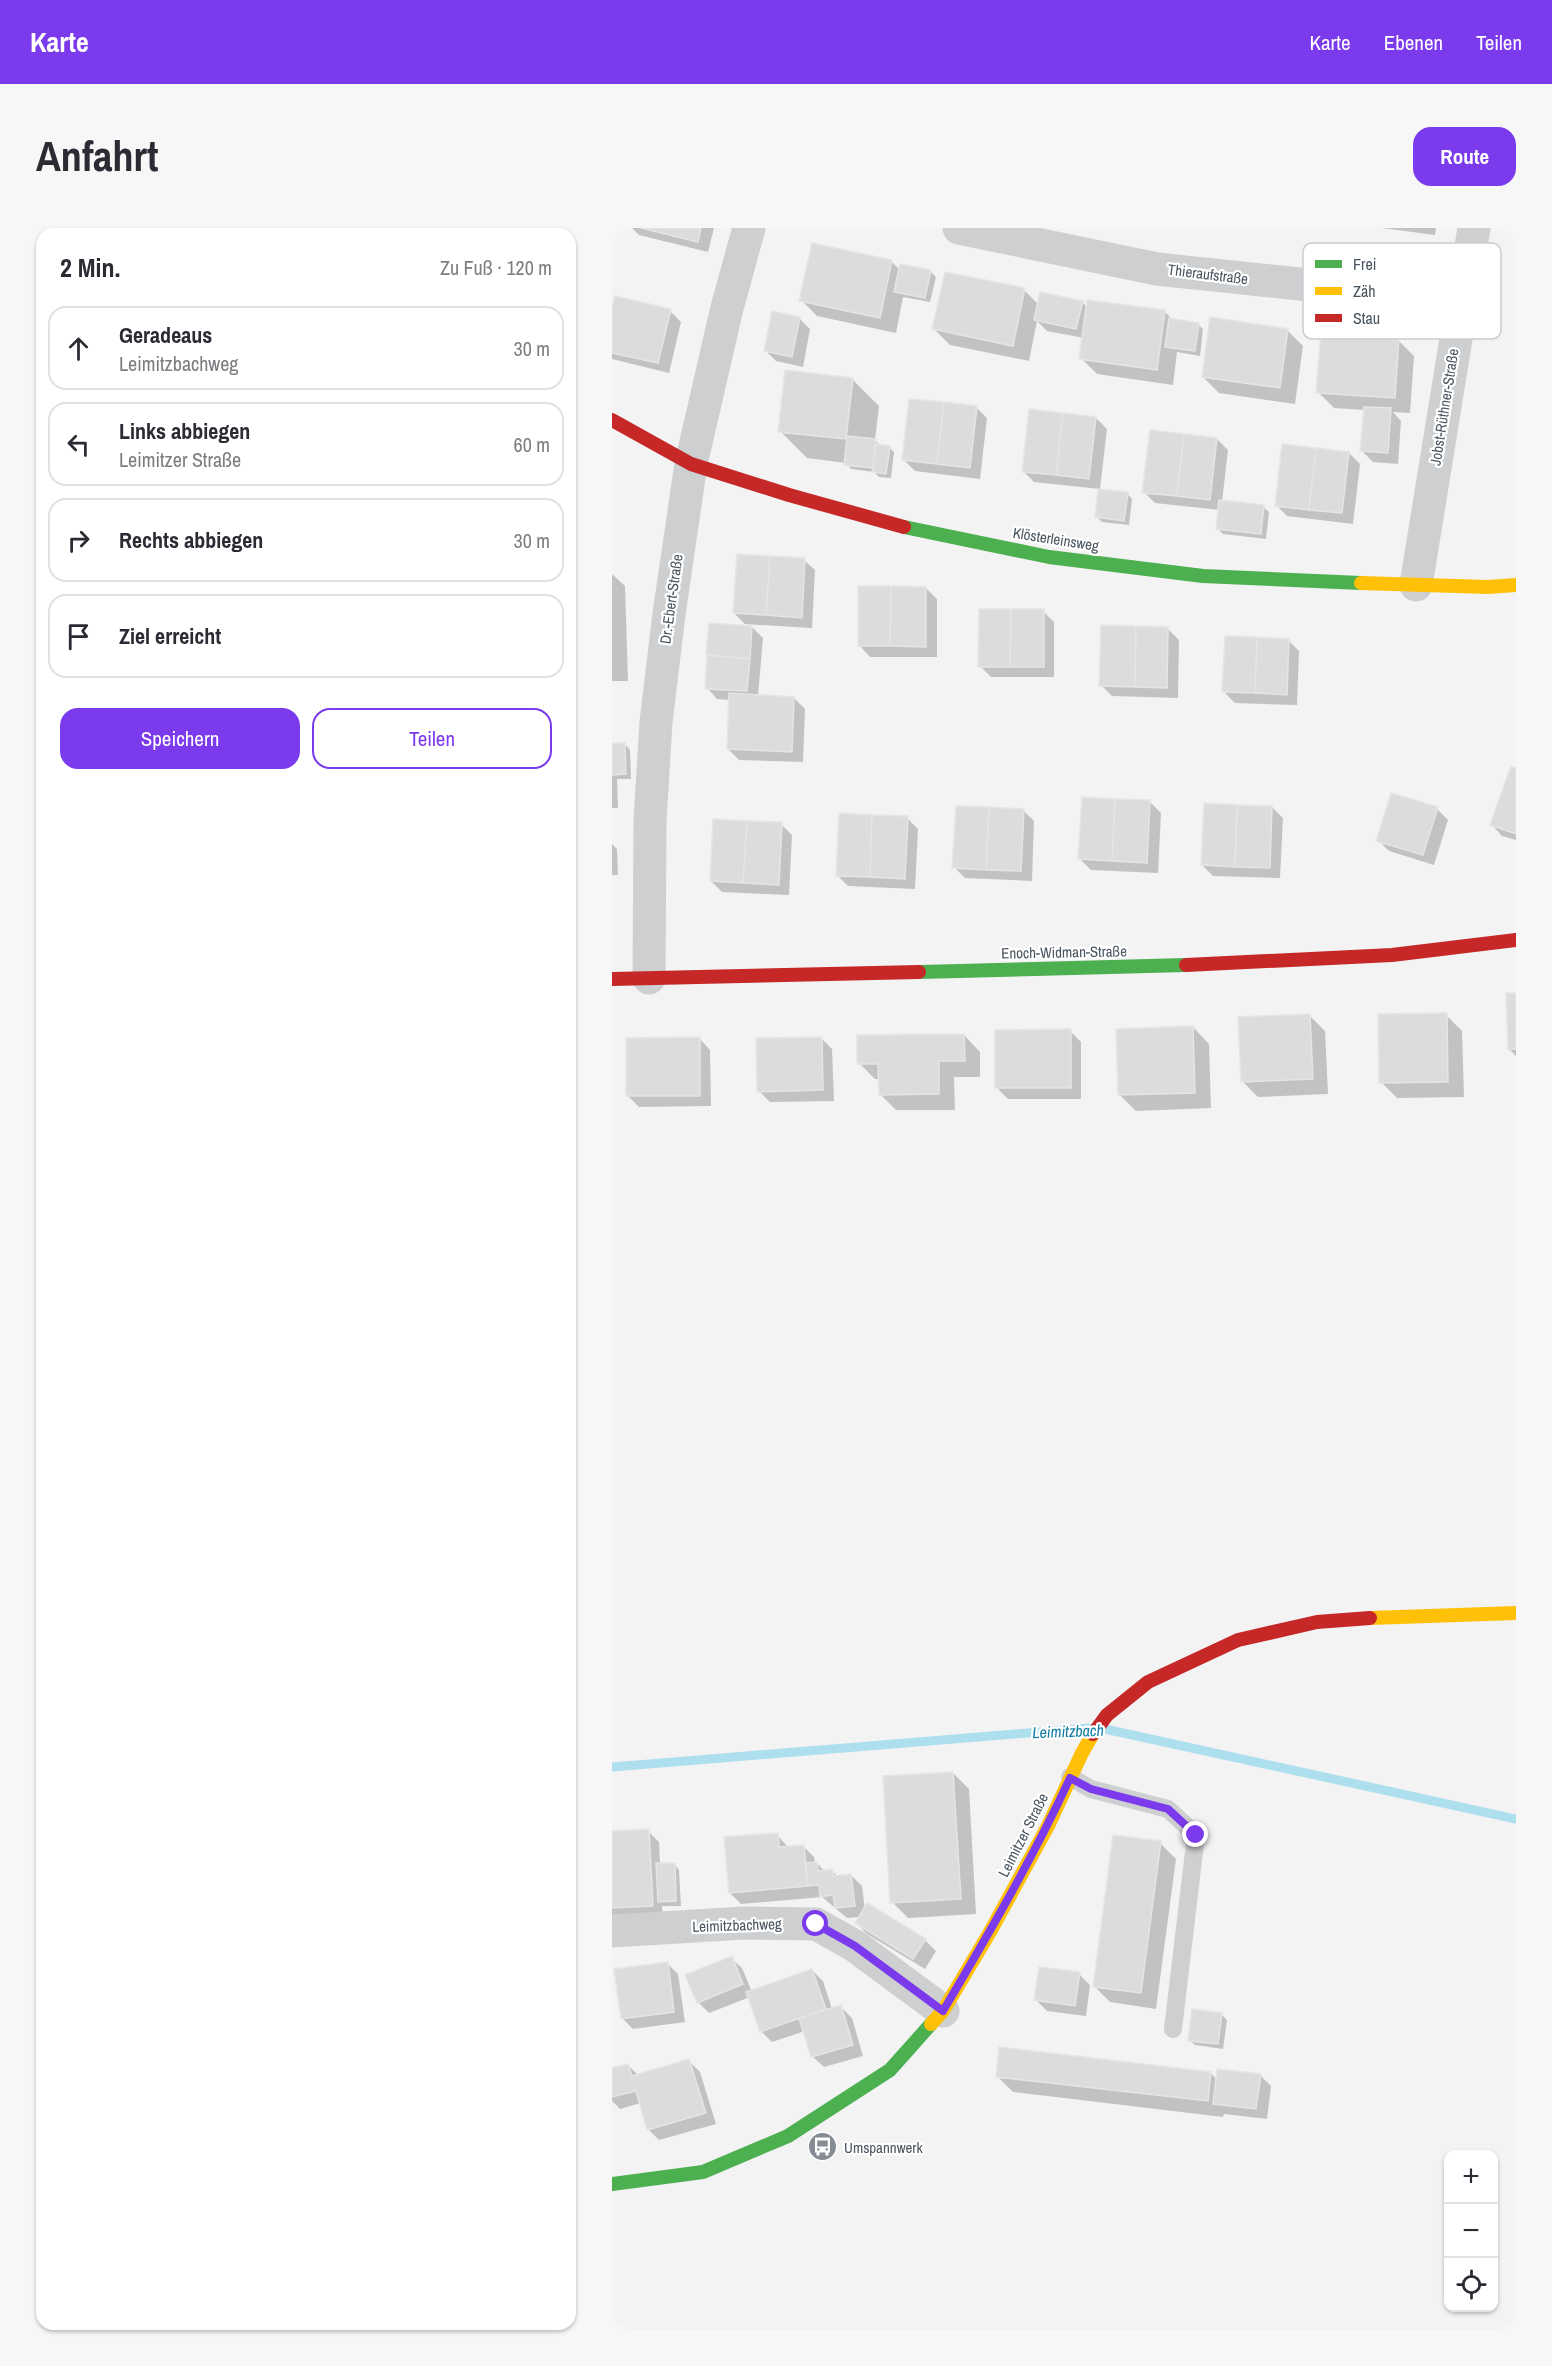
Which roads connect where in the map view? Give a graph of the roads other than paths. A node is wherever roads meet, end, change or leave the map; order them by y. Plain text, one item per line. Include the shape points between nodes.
1 (749, 228) edge
2 (959, 228) edge
3 (1474, 228) edge
4 (1471, 243) edge
5 (1303, 284) edge
6 (1455, 339) edge
7 (612, 420) edge
8 (691, 464) junction
9 (1416, 585) junction
10 (1516, 585) edge
11 (1516, 940) edge
12 (649, 978) junction
13 (612, 979) edge
14 (1516, 1613) edge
15 (1070, 1778) junction
16 (612, 1931) edge
17 (943, 2011) junction
18 (1173, 2029) dead end
19 (612, 2184) edge

1 - 8 street, Dr.-Ebert-Straße
2 - 5 street, Thieraufstraße via 1157,268
3 - 4 street, Jobst-Rüthner-Straße
6 - 9 street, Jobst-Rüthner-Straße
7 - 8 street, Klösterleinsweg
8 - 9 street, Klösterleinsweg via 917,531 1048,557 1203,576
8 - 12 street, Dr.-Ebert-Straße via 656,722 650,821
9 - 10 street, Klösterleinsweg
11 - 12 street, Enoch-Widman-Straße via 1392,955 1243,964
12 - 13 street, Enoch-Widman-Straße
14 - 15 street, Leimitzer Straße via 1356,1618 1317,1622 1238,1640 1148,1682 1123,1700 1107,1715
15 - 17 street, Leimitzer Straße via 1008,1900
15 - 18 lane via 1091,1789 1168,1809 1196,1835
16 - 17 street, Leimitzbachweg via 744,1923 816,1924 855,1946
17 - 19 street, Leimitzer Straße via 890,2070 788,2136 703,2172

